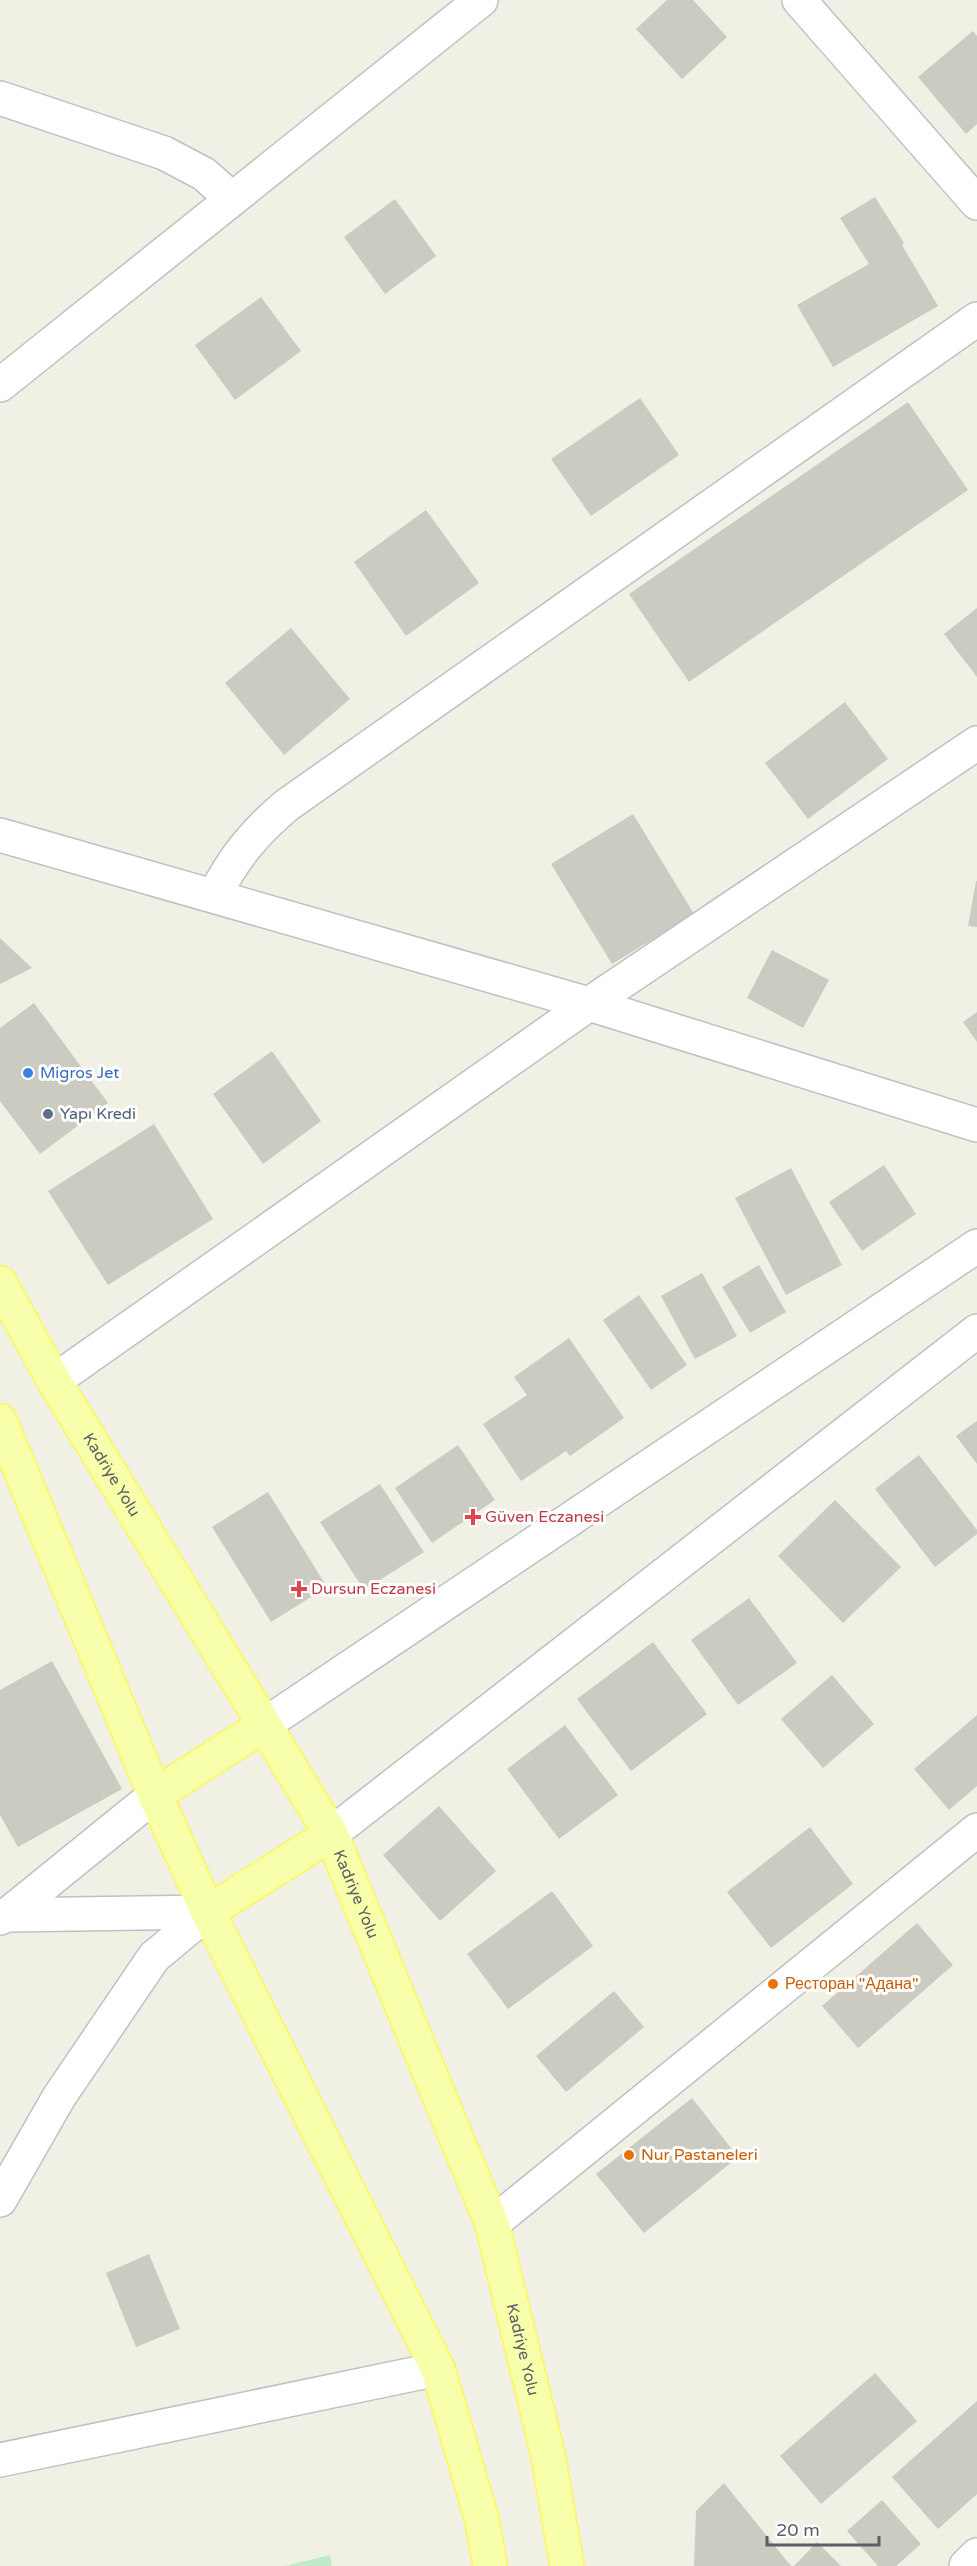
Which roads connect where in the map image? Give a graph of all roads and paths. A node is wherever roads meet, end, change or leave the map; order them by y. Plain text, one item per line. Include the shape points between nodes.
1 (482, 0) edge
2 (799, 0) edge
3 (0, 98) edge
4 (232, 199) junction
5 (977, 203) edge
6 (977, 319) edge
7 (0, 385) edge
8 (977, 743) edge
9 (0, 835) edge
10 (215, 895) junction
11 (589, 1004) junction
12 (977, 1125) edge
13 (977, 1246) edge
14 (0, 1283) edge
15 (977, 1331) edge
16 (54, 1380) junction
17 (0, 1421) edge
18 (264, 1725) junction
19 (155, 1795) junction
20 (977, 1830) edge
21 (331, 1834) junction
22 (208, 1912) junction
23 (2, 1920) edge
24 (0, 2200) edge
25 (492, 2224) junction
26 (438, 2369) junction
27 (0, 2460) edge
28 (977, 2555) edge
29 (490, 2566) edge
30 (567, 2566) edge
31 (966, 2566) edge

1 - 4 street
2 - 5 street
3 - 4 street via 164,153 204,174
4 - 7 street
6 - 10 street via 287,805 241,850
8 - 11 street
9 - 10 street
10 - 11 street
11 - 12 street
11 - 16 street
13 - 18 street
14 - 16 main road, Kadriye Yolu
15 - 21 street
16 - 18 main road, Kadriye Yolu
17 - 19 main road
18 - 19 main road
18 - 21 main road, Kadriye Yolu
19 - 22 main road
19 - 23 street
20 - 25 street
21 - 22 main road
21 - 25 main road, Kadriye Yolu
22 - 23 street
22 - 24 street via 154,1957 59,2097
22 - 26 main road
25 - 30 main road, Kadriye Yolu via 548,2455
26 - 27 street
26 - 29 main road via 482,2520
28 - 31 street

